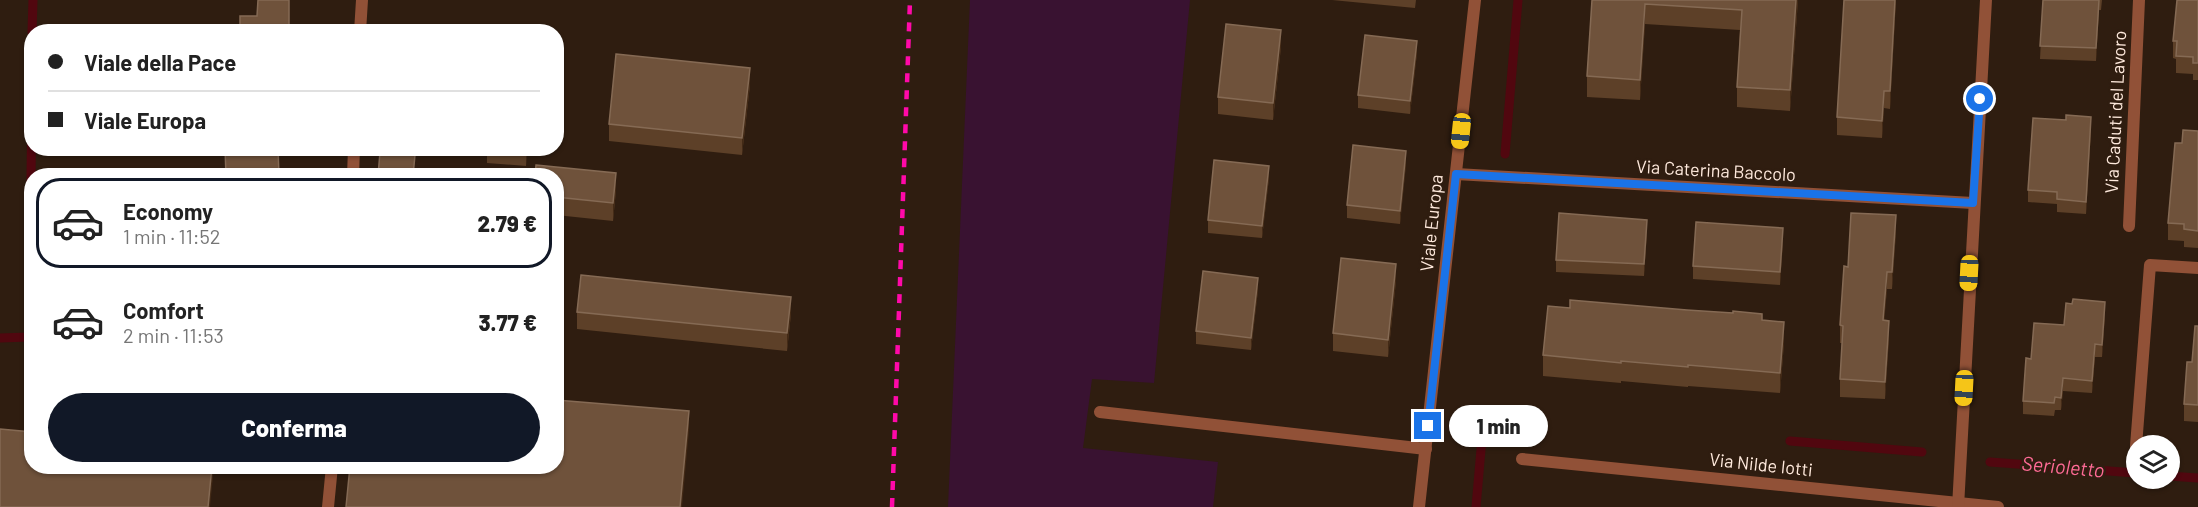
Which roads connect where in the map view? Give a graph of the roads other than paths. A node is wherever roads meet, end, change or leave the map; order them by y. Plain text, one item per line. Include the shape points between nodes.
1 (362, 0) edge
2 (1475, 0) edge
3 (1986, 0) edge
4 (2139, 0) edge
5 (360, 24) edge
6 (1456, 174) junction
7 (1973, 203) junction
8 (2129, 226) dead end
9 (2198, 268) edge
10 (1100, 412) dead end
11 (2137, 435) edge
12 (1426, 449) junction
13 (1522, 459) dead end
14 (331, 474) edge
15 (1958, 505) edge
16 (328, 507) edge
17 (1419, 507) edge
18 (1998, 507) edge

1 - 5 street
2 - 6 street, Viale Europa
3 - 7 street
4 - 8 street, Via Caduti del Lavoro
6 - 7 street, Via Caterina Baccolo
6 - 12 street, Viale Europa
7 - 15 street
9 - 11 street via 2150,265
10 - 12 street
12 - 17 street, Viale Europa
13 - 15 street, Via Nilde Iotti
14 - 16 street
15 - 18 street, Via Nilde Iotti

